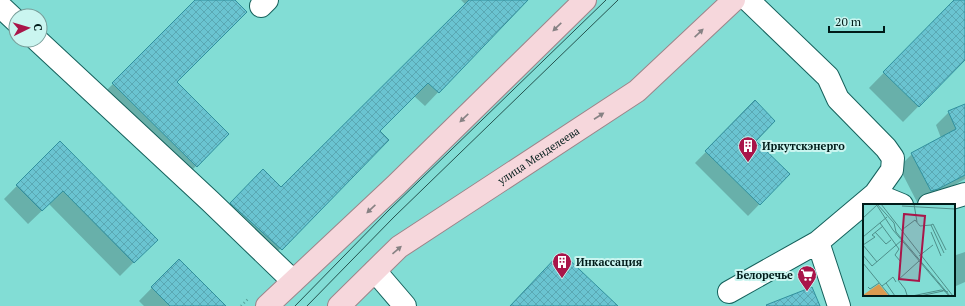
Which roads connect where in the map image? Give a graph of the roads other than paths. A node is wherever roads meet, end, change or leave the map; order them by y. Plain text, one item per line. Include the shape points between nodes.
1 (585, 0) edge
2 (734, 0) edge
3 (748, 0) edge
4 (0, 6) edge
5 (8, 14) edge
6 (46, 48) edge
7 (875, 194) junction
8 (965, 194) edge
9 (863, 204) edge
10 (863, 204) edge
11 (900, 204) edge
12 (932, 204) edge
13 (818, 242) junction
14 (375, 271) junction
15 (287, 275) junction
16 (729, 292) dead end
17 (267, 306) edge
18 (339, 306) edge
19 (405, 306) edge
20 (839, 306) edge

1 -> 15 main road via 407,174
14 -> 2 main road, улица Менделеева via 399,247 637,91
3 - 7 street via 828,77 838,99 893,158 892,170
4 - 5 street
6 - 15 street
7 - 9 street
7 - 11 street
8 - 12 street
10 - 13 street
13 - 16 street
13 - 20 street
14 - 18 main road, улица Менделеева
14 - 19 street
15 - 17 main road

